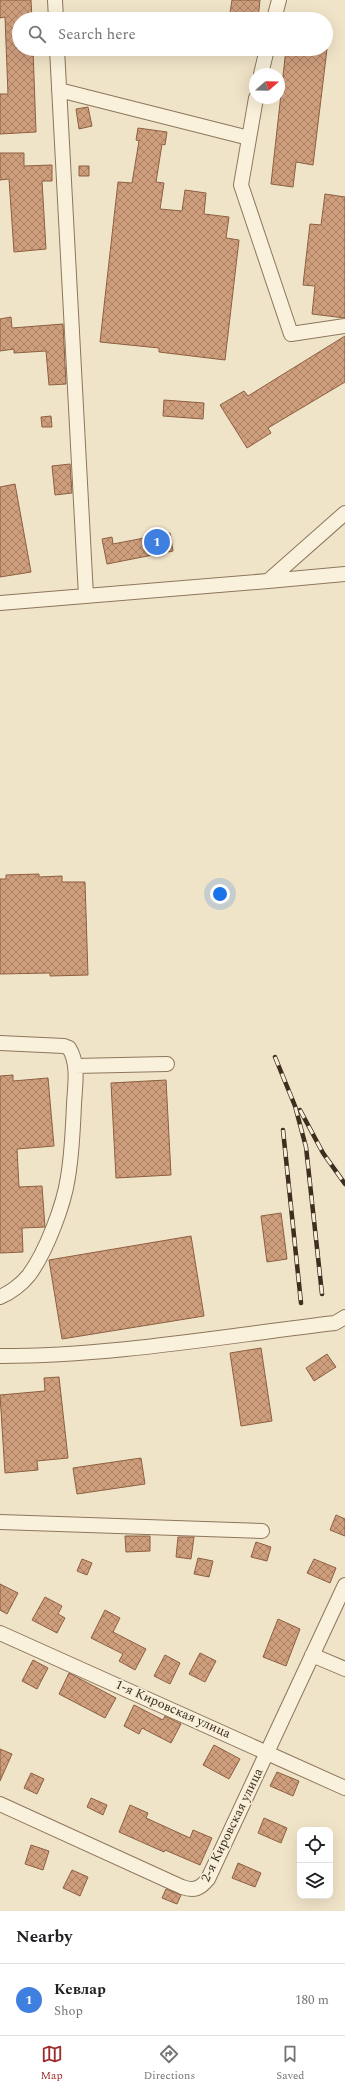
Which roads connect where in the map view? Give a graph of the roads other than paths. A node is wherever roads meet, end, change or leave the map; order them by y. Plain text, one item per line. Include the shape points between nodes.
1 (55, 0) edge
2 (278, 0) edge
3 (56, 12) edge
4 (275, 12) edge
5 (57, 56) edge
6 (265, 56) edge
7 (262, 68) edge
8 (59, 90) junction
9 (255, 104) edge
10 (249, 138) junction
11 (345, 326) edge
12 (345, 513) edge
13 (345, 574) edge
14 (268, 581) junction
15 (86, 596) junction
16 (0, 603) edge
17 (0, 1043) edge
18 (167, 1064) dead end
19 (75, 1066) junction
20 (0, 1297) edge
21 (345, 1317) edge
22 (0, 1356) edge
23 (0, 1522) edge
24 (262, 1531) dead end
25 (345, 1585) edge
26 (0, 1633) edge
27 (312, 1655) junction
28 (345, 1669) edge
29 (268, 1752) junction
30 (345, 1788) edge
31 (0, 1804) edge

1 - 3 street
2 - 4 street
5 - 8 street
6 - 7 street
8 - 10 street
8 - 15 street
9 - 10 street
10 - 11 street via 241,185 291,334
12 - 14 street
13 - 14 street
14 - 15 street
15 - 16 street
17 - 19 street via 64,1046 74,1055
18 - 19 street
19 - 20 street via 72,1145 68,1179 58,1214 46,1244 28,1276
21 - 22 street via 335,1323 240,1334 185,1344 36,1356
23 - 24 street
25 - 27 street, 2-я Кировская улица
26 - 29 street, 1-я Кировская улица
27 - 28 street
27 - 29 street, 2-я Кировская улица
29 - 30 street, 1-я Кировская улица
29 - 31 street, 2-я Кировская улица via 208,1879 195,1890 182,1887

